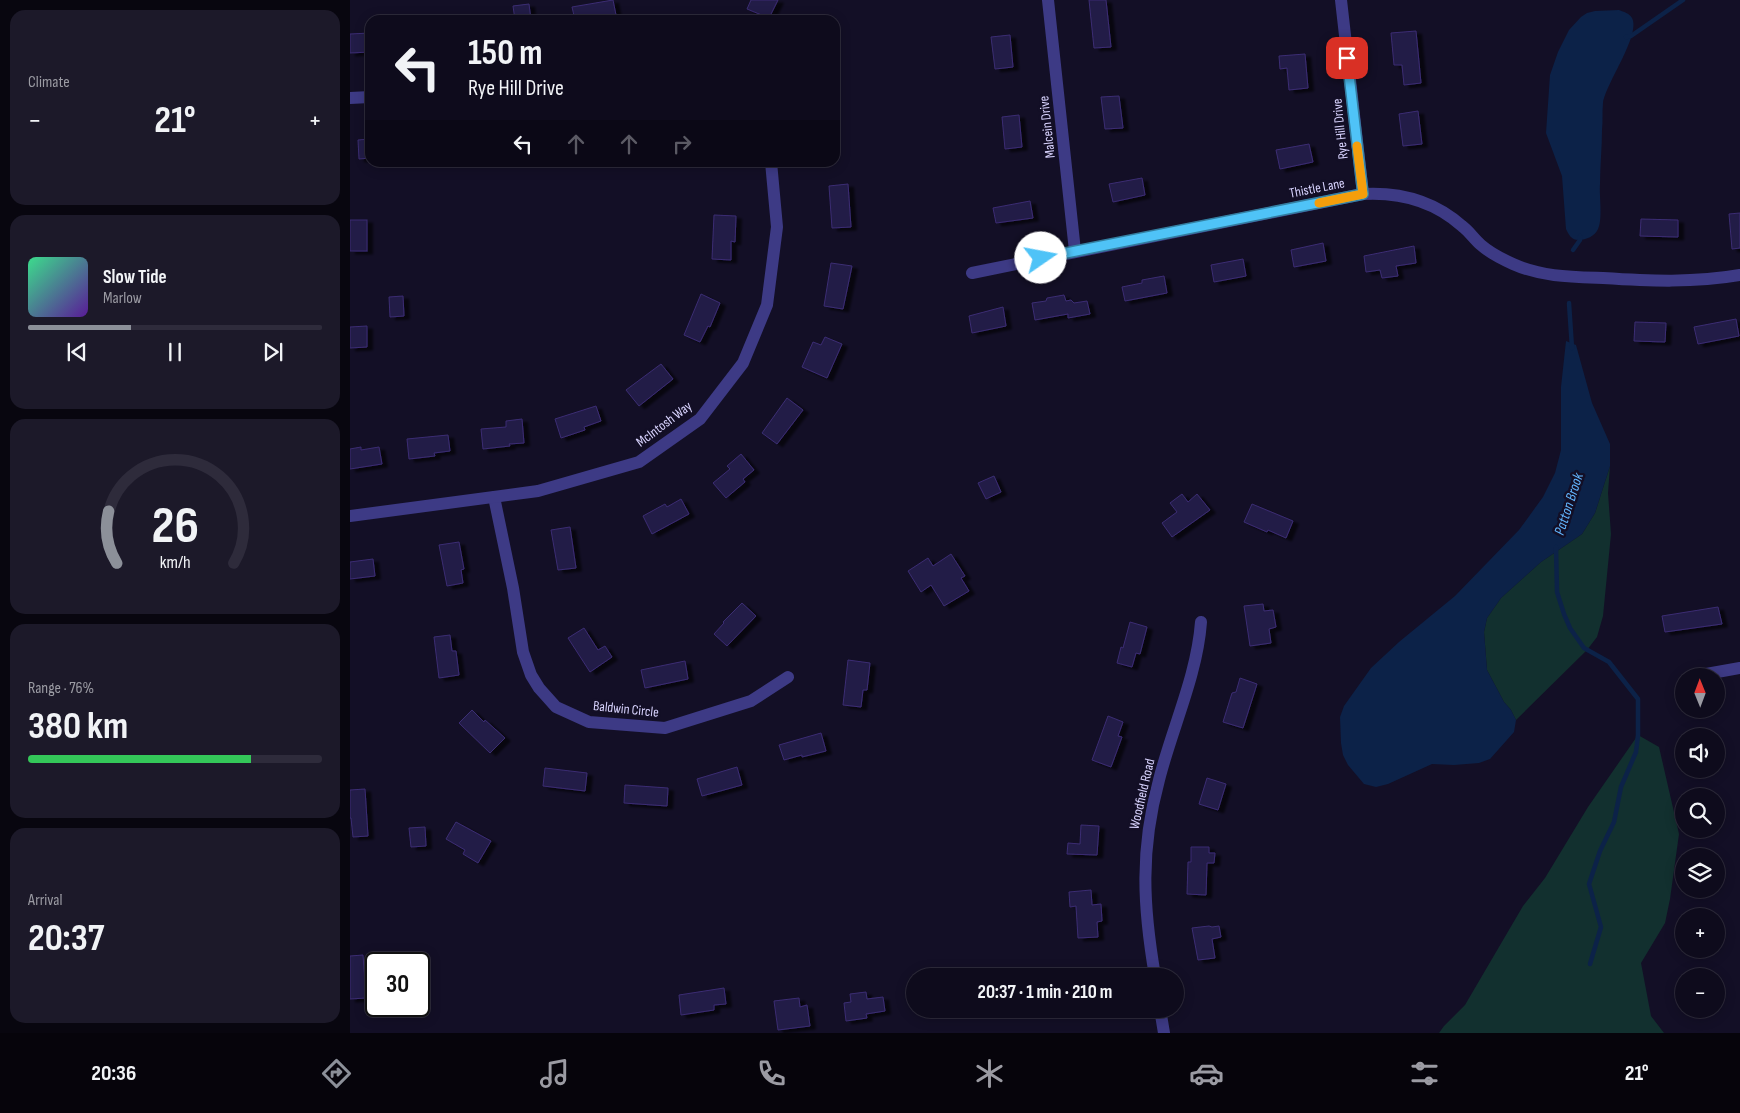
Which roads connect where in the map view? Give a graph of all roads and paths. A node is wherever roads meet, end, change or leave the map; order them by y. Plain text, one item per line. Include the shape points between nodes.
1 (1048, 0) edge
2 (1341, 0) edge
3 (365, 97) edge
4 (350, 98) edge
5 (771, 167) edge
6 (1363, 194) junction
7 (1075, 252) junction
8 (972, 273) dead end
9 (1740, 275) edge
10 (494, 497) junction
11 (350, 516) edge
12 (1201, 622) dead end
13 (1740, 668) edge
14 (1725, 671) edge
15 (788, 677) dead end
16 (1154, 968) edge
17 (1162, 1018) edge
18 (1164, 1033) edge

1 - 7 street, Malcein Drive
2 - 6 street, Rye Hill Drive
3 - 4 street
5 - 10 street, McIntosh Way via 777,227 766,305 743,363 700,419 639,462 538,491
6 - 7 street, Thistle Lane
6 - 9 street, Thistle Lane via 1402,196 1425,203 1445,213 1497,256 1550,276 1650,281
7 - 8 street, Thistle Lane
10 - 11 street, McIntosh Way
10 - 15 street, Baldwin Circle via 514,588 523,652 531,675 556,707 589,722 664,728 751,701
12 - 16 street, Woodfield Road via 1199,646 1158,780 1145,850 1146,912
13 - 14 street
17 - 18 street

